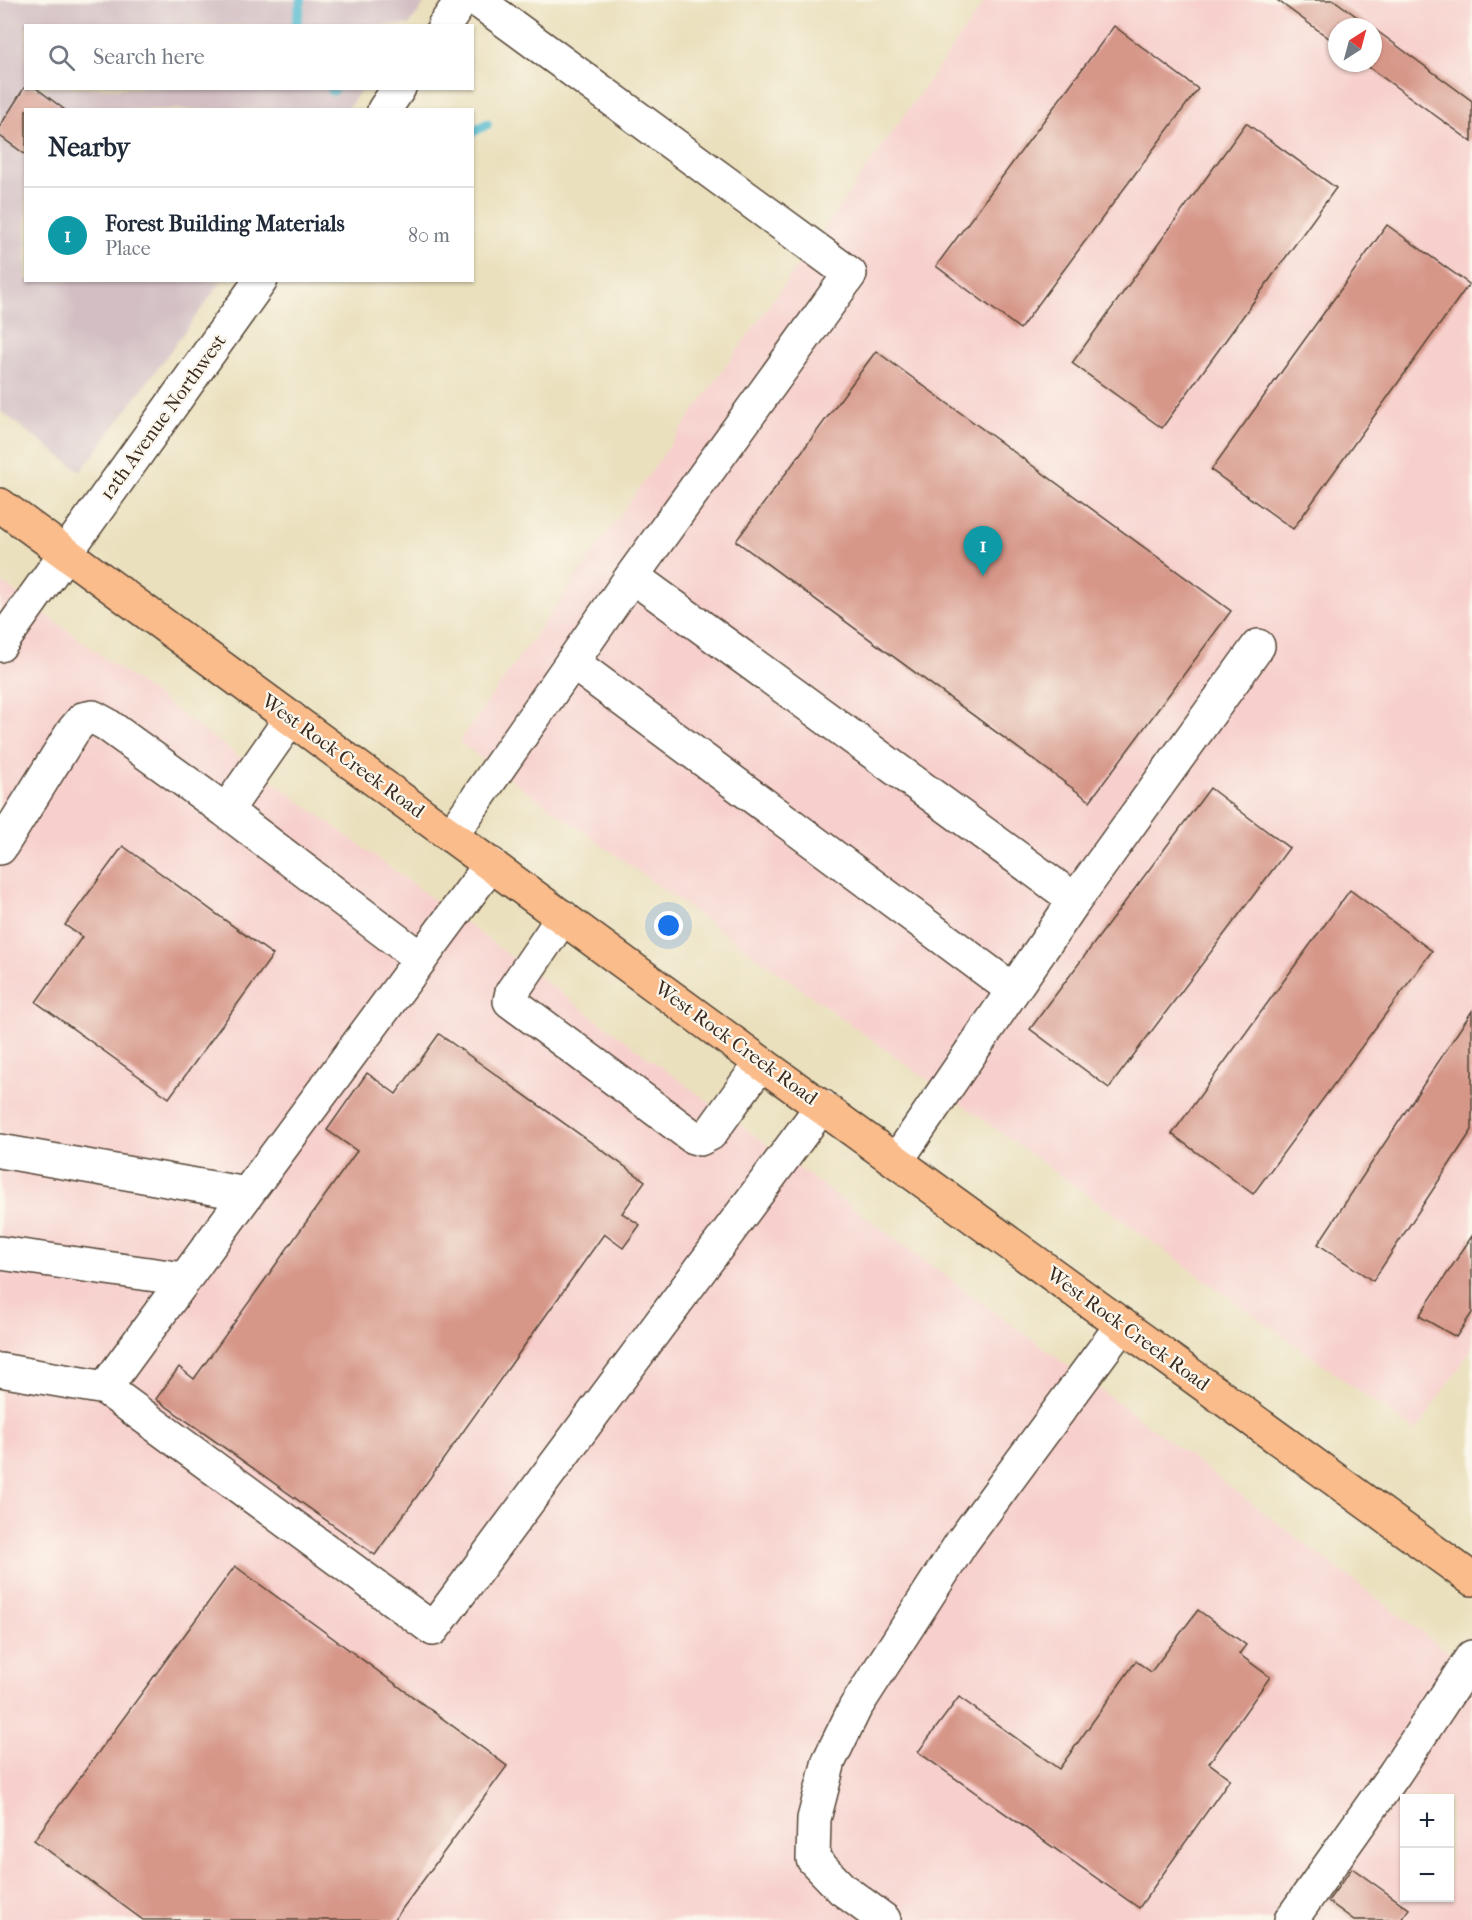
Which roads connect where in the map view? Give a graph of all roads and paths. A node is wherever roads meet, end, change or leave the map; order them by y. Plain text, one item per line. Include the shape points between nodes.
1 (462, 0) edge
2 (477, 0) edge
3 (445, 24) edge
4 (398, 90) edge
5 (385, 108) edge
6 (260, 282) edge
7 (0, 505) edge
8 (65, 554) junction
9 (632, 576) junction
10 (0, 645) edge
11 (1258, 646) dead end
12 (572, 662) junction
13 (291, 718) junction
14 (226, 811) junction
15 (451, 836) junction
16 (0, 848) edge
17 (491, 864) junction
18 (1075, 900) junction
19 (563, 916) junction
20 (421, 959) junction
21 (1013, 990) junction
22 (761, 1063) junction
23 (822, 1106) junction
24 (0, 1151) edge
25 (897, 1161) junction
26 (247, 1194) junction
27 (0, 1253) edge
28 (184, 1279) junction
29 (1122, 1324) junction
30 (0, 1370) edge
31 (105, 1388) junction
32 (1472, 1579) edge
33 (1472, 1657) edge
34 (884, 1920) edge
35 (1291, 1920) edge

1 - 3 street
2 - 9 street via 850,274
4 - 5 street
6 - 8 street, 12th Avenue Northwest
7 - 8 main road, West Rock Creek Road
8 - 10 street, 12th Avenue Northwest
8 - 13 main road, West Rock Creek Road
9 - 12 street
9 - 18 street
11 - 18 street
12 - 15 street
12 - 21 street
13 - 14 street
13 - 15 main road, West Rock Creek Road
14 - 16 street via 93,717 83,719 74,731
14 - 20 street
15 - 17 main road, West Rock Creek Road
17 - 19 main road, West Rock Creek Road
17 - 20 street
18 - 21 street
19 - 22 main road, West Rock Creek Road
19 - 22 street via 512,992 510,1001 693,1137 700,1139 710,1134
20 - 26 street
21 - 25 street
22 - 23 main road, West Rock Creek Road
23 - 25 main road, West Rock Creek Road
23 - 31 street via 432,1629
24 - 26 street
25 - 29 main road, West Rock Creek Road
26 - 28 street
27 - 28 street
28 - 31 street
29 - 32 main road, West Rock Creek Road
29 - 34 street via 962,1542 855,1708 829,1761 814,1819 813,1859 842,1889
30 - 31 street
33 - 35 street

